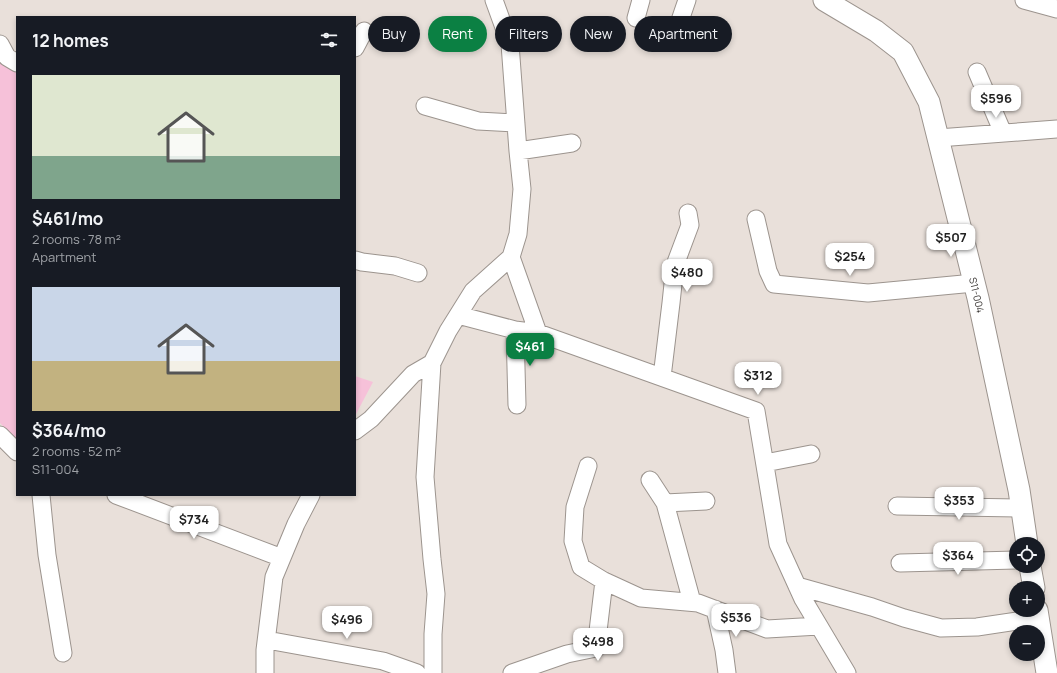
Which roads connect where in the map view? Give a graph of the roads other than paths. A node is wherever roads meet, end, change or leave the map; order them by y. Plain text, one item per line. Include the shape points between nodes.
1 (494, 0) edge
2 (642, 0) edge
3 (686, 0) edge
4 (824, 0) edge
5 (1024, 0) edge
6 (847, 6) edge
7 (1057, 9) edge
8 (637, 16) edge
9 (681, 16) edge
10 (364, 31) dead end
11 (0, 44) edge
12 (356, 46) edge
13 (16, 62) edge
14 (977, 72) dead end
15 (425, 106) dead end
16 (516, 123) junction
17 (1057, 129) edge
18 (1003, 133) junction
19 (938, 138) junction
20 (572, 143) dead end
21 (518, 151) junction
22 (688, 213) dead end
23 (756, 219) dead end
24 (511, 257) junction
25 (356, 260) edge
26 (418, 273) dead end
27 (974, 284) junction
28 (458, 315) junction
29 (516, 330) junction
30 (538, 333) junction
31 (432, 363) junction
32 (662, 377) junction
33 (516, 405) dead end
34 (356, 430) edge
35 (0, 436) edge
36 (16, 451) edge
37 (811, 454) dead end
38 (765, 463) junction
39 (588, 466) dead end
40 (650, 480) dead end
41 (41, 496) edge
42 (119, 496) edge
43 (310, 496) edge
44 (706, 501) dead end
45 (665, 503) junction
46 (897, 506) dead end
47 (1022, 508) junction
48 (1026, 537) edge
49 (282, 558) junction
50 (1009, 560) edge
51 (900, 562) dead end
52 (604, 581) junction
53 (797, 586) junction
54 (692, 602) junction
55 (715, 609) junction
56 (1024, 617) edge
57 (1038, 617) edge
58 (819, 626) junction
59 (266, 640) junction
60 (63, 654) dead end
61 (265, 673) edge
62 (417, 673) edge
63 (433, 673) edge
64 (512, 673) edge
65 (727, 673) edge
66 (847, 673) edge
67 (1047, 673) edge

1 - 16 street via 510,44
2 - 8 street
3 - 9 street
4 - 6 street, S11-004
5 - 7 street
6 - 19 street, S11-004 via 903,52 929,102
10 - 12 street
11 - 13 street via 7,57
14 - 18 street
15 - 16 street via 478,121
16 - 21 street
17 - 18 street
18 - 19 street
19 - 27 street, S11-004
20 - 21 street
21 - 24 street via 522,189 518,234
22 - 32 street via 690,225 675,265
23 - 27 street via 768,271 774,284 868,293
24 - 28 street via 473,292
24 - 30 street
25 - 26 street via 395,266
27 - 47 street, S11-004
28 - 29 street
28 - 31 street
29 - 30 street
29 - 33 street
30 - 32 street
31 - 34 street via 413,374
31 - 63 street via 425,477 436,594
32 - 38 street via 756,411
35 - 36 street
37 - 38 street
38 - 53 street via 778,544
39 - 52 street via 575,506 573,541 582,567
40 - 45 street
41 - 60 street via 47,555
42 - 49 street
43 - 49 street
44 - 45 street
45 - 54 street
46 - 47 street
47 - 48 street, S11-004
49 - 59 street via 274,577
50 - 51 street
52 - 54 street via 641,598
52 - 64 street via 596,648 568,654
53 - 56 street via 941,628 977,627
53 - 58 street
54 - 55 street
55 - 58 street via 767,629
55 - 65 street
57 - 67 street
58 - 66 street
59 - 61 street
59 - 62 street via 383,661

